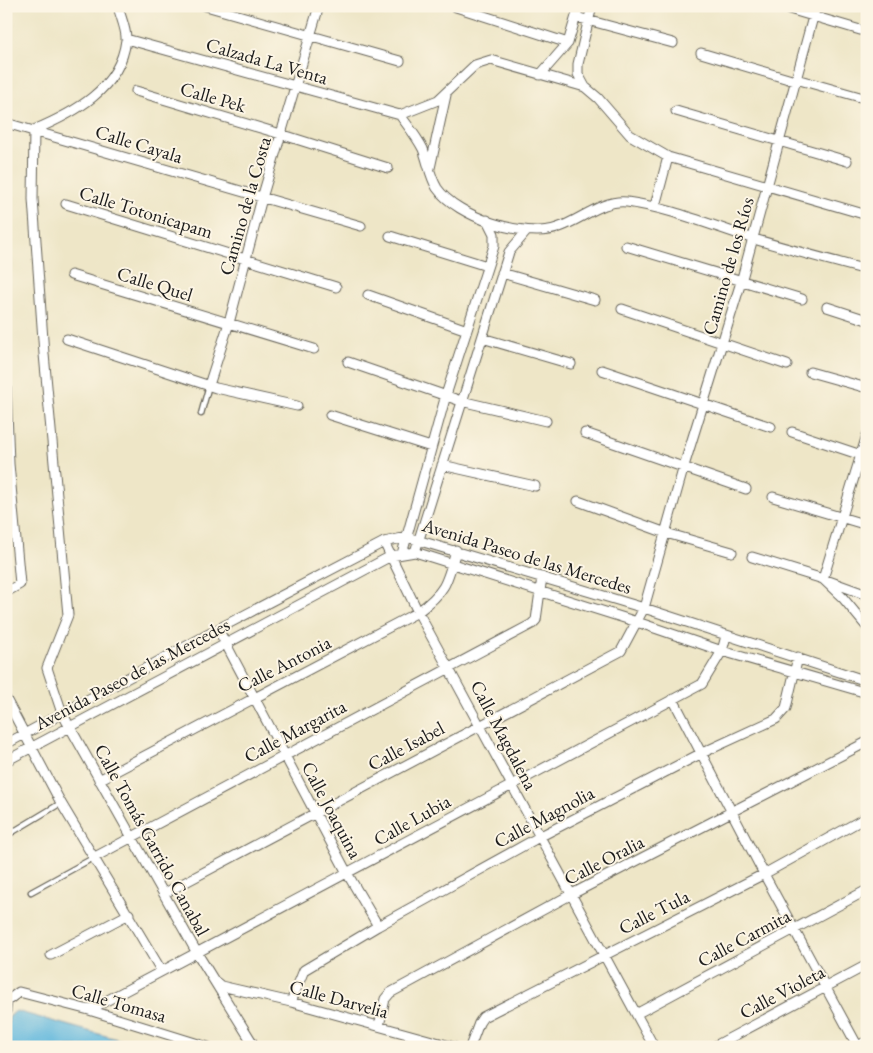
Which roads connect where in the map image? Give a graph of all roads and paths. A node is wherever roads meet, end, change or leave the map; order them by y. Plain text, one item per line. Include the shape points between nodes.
1 (118, 6) edge
2 (206, 6) edge
3 (319, 6) edge
4 (579, 6) edge
5 (592, 6) edge
6 (780, 6) edge
7 (816, 6) edge
8 (456, 7) edge
9 (813, 16) junction
10 (576, 17) junction
11 (588, 21) junction
12 (867, 32) edge
13 (312, 36) junction
14 (126, 39) junction
15 (568, 43) junction
16 (673, 43) dead end
17 (701, 53) dead end
18 (400, 61) dead end
19 (540, 75) junction
20 (795, 80) junction
21 (296, 86) junction
22 (585, 87) junction
23 (136, 92) dead end
24 (446, 95) junction
25 (867, 98) edge
26 (676, 111) dead end
27 (400, 115) junction
28 (6, 122) edge
29 (34, 130) junction
30 (282, 134) junction
31 (780, 140) junction
32 (668, 157) junction
33 (847, 161) dead end
34 (388, 168) dead end
35 (429, 170) junction
36 (768, 186) junction
37 (262, 198) junction
38 (66, 204) dead end
39 (655, 206) junction
40 (867, 215) edge
41 (486, 220) junction
42 (361, 226) dead end
43 (526, 232) junction
44 (390, 236) dead end
45 (754, 239) junction
46 (626, 246) dead end
47 (246, 260) junction
48 (487, 266) junction
49 (867, 270) edge
50 (502, 273) junction
51 (71, 275) dead end
52 (741, 282) junction
53 (336, 287) dead end
54 (368, 295) dead end
55 (596, 300) dead end
56 (802, 300) dead end
57 (827, 307) dead end
58 (622, 310) dead end
59 (867, 320) edge
60 (229, 323) junction
61 (467, 330) junction
62 (482, 338) junction
63 (67, 340) dead end
64 (722, 344) junction
65 (314, 349) dead end
66 (348, 362) dead end
67 (571, 364) dead end
68 (787, 365) dead end
69 (602, 370) dead end
70 (810, 372) dead end
71 (6, 383) edge
72 (209, 385) junction
73 (867, 388) edge
74 (446, 395) junction
75 (7, 398) edge
76 (461, 401) junction
77 (297, 406) dead end
78 (704, 406) junction
79 (201, 414) dead end
80 (330, 415) dead end
81 (546, 421) dead end
82 (772, 427) dead end
83 (792, 432) dead end
84 (585, 433) dead end
85 (867, 435) edge
86 (431, 447) junction
87 (864, 456) edge
88 (8, 464) edge
89 (442, 465) junction
90 (684, 466) junction
91 (535, 486) dead end
92 (746, 489) dead end
93 (773, 497) dead end
94 (578, 501) dead end
95 (842, 516) junction
96 (867, 524) edge
97 (11, 528) edge
98 (666, 533) junction
99 (407, 537) junction
100 (419, 539) junction
101 (384, 542) junction
102 (456, 550) junction
103 (415, 552) junction
104 (732, 552) dead end
105 (402, 554) junction
106 (391, 556) junction
107 (752, 557) dead end
108 (452, 565) junction
109 (542, 577) junction
110 (823, 579) junction
111 (6, 592) edge
112 (540, 592) junction
113 (867, 595) edge
114 (644, 608) junction
115 (418, 612) junction
116 (637, 622) junction
117 (867, 627) edge
118 (218, 629) junction
119 (726, 636) junction
120 (225, 642) junction
121 (722, 651) junction
122 (798, 657) junction
123 (450, 668) junction
124 (794, 672) junction
125 (867, 681) edge
126 (867, 693) edge
127 (256, 697) junction
128 (673, 699) junction
129 (8, 702) edge
130 (62, 713) junction
131 (480, 724) junction
132 (70, 727) junction
133 (26, 733) junction
134 (867, 742) edge
135 (6, 744) edge
136 (33, 747) junction
137 (702, 753) junction
138 (284, 754) junction
139 (6, 760) edge
140 (99, 780) junction
141 (512, 784) junction
142 (61, 802) junction
143 (316, 812) junction
144 (732, 813) junction
145 (867, 817) edge
146 (11, 833) dead end
147 (132, 836) junction
148 (541, 836) junction
149 (93, 858) junction
150 (347, 873) junction
151 (764, 874) junction
152 (867, 890) edge
153 (31, 892) dead end
154 (165, 893) junction
155 (572, 894) junction
156 (130, 914) junction
157 (378, 926) junction
158 (794, 930) junction
159 (197, 953) junction
160 (51, 955) dead end
161 (604, 957) junction
162 (867, 965) edge
163 (161, 970) junction
164 (216, 982) junction
165 (825, 988) junction
166 (291, 1002) junction
167 (89, 1010) junction
168 (6, 1011) edge
169 (636, 1014) junction
170 (379, 1026) junction
171 (867, 1041) edge
172 (857, 1046) edge
173 (208, 1047) edge
174 (255, 1047) edge
175 (454, 1047) edge
176 (470, 1047) edge
177 (654, 1047) edge
178 (713, 1047) edge

1 - 14 street
2 - 13 street
3 - 13 street, Camino de la Costa
4 - 10 street
5 - 11 street
6 - 9 street
7 - 9 street, Camino de los Ríos
8 - 15 street
9 - 12 street
9 - 20 street, Camino de los Ríos
10 - 11 street
10 - 15 street
11 - 16 street
11 - 22 street via 578,64 578,74
13 - 18 street
13 - 21 street, Camino de la Costa
14 - 21 street, Calzada La Venta
14 - 29 street via 118,64 100,91 82,107
15 - 19 street
17 - 20 street
19 - 22 street
19 - 24 street via 492,60 484,61 475,65
20 - 25 street
20 - 31 street, Camino de los Ríos
21 - 27 street, Calzada La Venta
21 - 30 street, Camino de la Costa
22 - 32 street via 630,135
23 - 30 street, Calle Pek
24 - 27 street
24 - 35 street
26 - 31 street
27 - 35 street via 421,145
28 - 29 street, Calle Cayala
29 - 37 street, Calle Cayala
29 - 130 street, Calle Tomás Garrido Canabal via 33,199 68,615 47,668
30 - 34 street, Calle Pek
30 - 37 street, Camino de la Costa
31 - 33 street
31 - 36 street, Camino de los Ríos
32 - 36 street
32 - 39 street
35 - 41 street via 438,188 460,209
36 - 40 street
36 - 45 street, Camino de los Ríos
37 - 42 street, Calle Cayala
37 - 47 street, Camino de la Costa
38 - 47 street, Calle Totonicapam
39 - 43 street via 618,201 572,223
39 - 45 street
41 - 43 street
41 - 48 street via 494,234 494,246
43 - 50 street via 509,252
44 - 48 street
45 - 49 street
45 - 52 street, Camino de los Ríos
46 - 52 street
47 - 53 street, Calle Totonicapam
47 - 60 street, Camino de la Costa
48 - 61 street
50 - 55 street
50 - 62 street
51 - 60 street, Calle Quel
52 - 56 street
52 - 64 street, Camino de los Ríos
54 - 61 street
57 - 59 street
58 - 64 street
60 - 65 street, Calle Quel
60 - 72 street, Camino de la Costa
61 - 74 street
62 - 67 street
62 - 76 street
63 - 72 street
64 - 68 street
64 - 78 street, Camino de los Ríos
66 - 74 street
69 - 78 street
70 - 73 street
71 - 75 street
72 - 77 street
72 - 79 lane, Camino de la Costa
74 - 76 street
74 - 86 street
75 - 88 street
76 - 81 street
76 - 89 street
78 - 82 street
78 - 90 street, Camino de los Ríos
80 - 86 street
83 - 87 street
84 - 90 street
85 - 87 street
86 - 99 street
87 - 95 street
88 - 97 street
89 - 91 street
89 - 100 street
90 - 92 street
90 - 98 street, Camino de los Ríos
93 - 95 street
94 - 98 street
95 - 96 street
95 - 110 street
97 - 111 street via 20,584
98 - 104 street
98 - 114 street, Camino de los Ríos
99 - 100 street, Avenida Paseo de las Mercedes
99 - 101 street, Avenida Paseo de las Mercedes
99 - 105 street
100 - 102 street, Avenida Paseo de las Mercedes
100 - 103 street
101 - 106 street, Calle Magdalena
101 - 118 street, Avenida Paseo de las Mercedes
102 - 108 street, Calle Antonia
102 - 109 street, Avenida Paseo de las Mercedes
103 - 105 street, Avenida Paseo de las Mercedes
103 - 108 street, Avenida Paseo de las Mercedes
105 - 106 street, Avenida Paseo de las Mercedes
106 - 115 street, Calle Magdalena
106 - 120 street, Avenida Paseo de las Mercedes
107 - 110 street
108 - 112 street, Avenida Paseo de las Mercedes
108 - 115 street, Calle Antonia via 447,583 436,599
109 - 112 street, Calle Margarita
109 - 114 street, Avenida Paseo de las Mercedes
110 - 113 street
110 - 117 street
112 - 116 street, Avenida Paseo de las Mercedes
112 - 123 street, Calle Margarita via 536,620 532,624
114 - 116 street, Calle Isabel
114 - 119 street, Avenida Paseo de las Mercedes
115 - 123 street, Calle Magdalena
115 - 127 street, Calle Antonia
116 - 121 street, Avenida Paseo de las Mercedes
116 - 131 street, Calle Isabel via 618,653
118 - 120 street, Calle Joaquina
118 - 130 street, Avenida Paseo de las Mercedes
119 - 121 street, Calle Lubia
119 - 122 street, Avenida Paseo de las Mercedes
120 - 127 street, Calle Joaquina
120 - 132 street, Avenida Paseo de las Mercedes
121 - 124 street, Avenida Paseo de las Mercedes
121 - 128 street, Calle Lubia via 705,682
122 - 124 street, Calle Magnolia
122 - 125 street, Avenida Paseo de las Mercedes
123 - 131 street, Calle Magdalena
123 - 138 street, Calle Margarita
124 - 126 street, Avenida Paseo de las Mercedes
124 - 137 street, Calle Magnolia via 786,708 776,719
127 - 138 street, Calle Joaquina
127 - 140 street, Calle Antonia
128 - 137 street
128 - 141 street, Calle Lubia
129 - 133 street
130 - 132 street, Calle Tomás Garrido Canabal
130 - 133 street, Avenida Paseo de las Mercedes
131 - 141 street, Calle Magdalena
131 - 143 street, Calle Isabel
132 - 136 street, Avenida Paseo de las Mercedes
132 - 140 street, Calle Tomás Garrido Canabal
133 - 135 street, Avenida Paseo de las Mercedes
133 - 136 street
134 - 144 street, Calle Oralia
136 - 139 street, Avenida Paseo de las Mercedes
136 - 142 street
137 - 144 street
137 - 148 street, Calle Magnolia
138 - 143 street, Calle Joaquina
138 - 147 street, Calle Margarita
140 - 147 street, Calle Tomás Garrido Canabal
141 - 148 street, Calle Magdalena
141 - 150 street, Calle Lubia
142 - 146 lane
142 - 149 street
143 - 150 street, Calle Joaquina
143 - 154 street, Calle Isabel
144 - 151 street
144 - 155 street, Calle Oralia
145 - 151 street, Calle Tula
147 - 149 street, Calle Margarita
147 - 154 street, Calle Tomás Garrido Canabal
148 - 155 street, Calle Magdalena
148 - 157 street, Calle Magnolia
149 - 153 lane, Calle Margarita
149 - 156 street
150 - 157 street, Calle Joaquina
150 - 159 street, Calle Lubia
151 - 158 street
151 - 161 street, Calle Tula
152 - 158 street, Calle Carmita
154 - 159 street, Calle Tomás Garrido Canabal
155 - 161 street, Calle Magdalena
155 - 170 street, Calle Oralia via 390,994
156 - 160 street
156 - 163 street
157 - 166 street, Calle Magnolia via 304,970
158 - 165 street
158 - 169 street, Calle Carmita
159 - 163 street, Calle Lubia
159 - 164 street, Calle Tomás Garrido Canabal
161 - 169 street, Calle Magdalena
161 - 176 street, Calle Tula via 483,1017
162 - 165 street, Calle Violeta
163 - 167 street, Calle Lubia
164 - 166 street, Calle Darvelia via 221,986
164 - 174 street, Calle Tomás Garrido Canabal
165 - 172 street
165 - 178 street, Calle Violeta
166 - 170 street, Calle Darvelia
167 - 168 street, Calle Tomasa via 19,992 7,1001
167 - 173 street, Calle Tomasa
169 - 177 street, Calle Magdalena
170 - 175 street, Calle Darvelia
171 - 172 street

